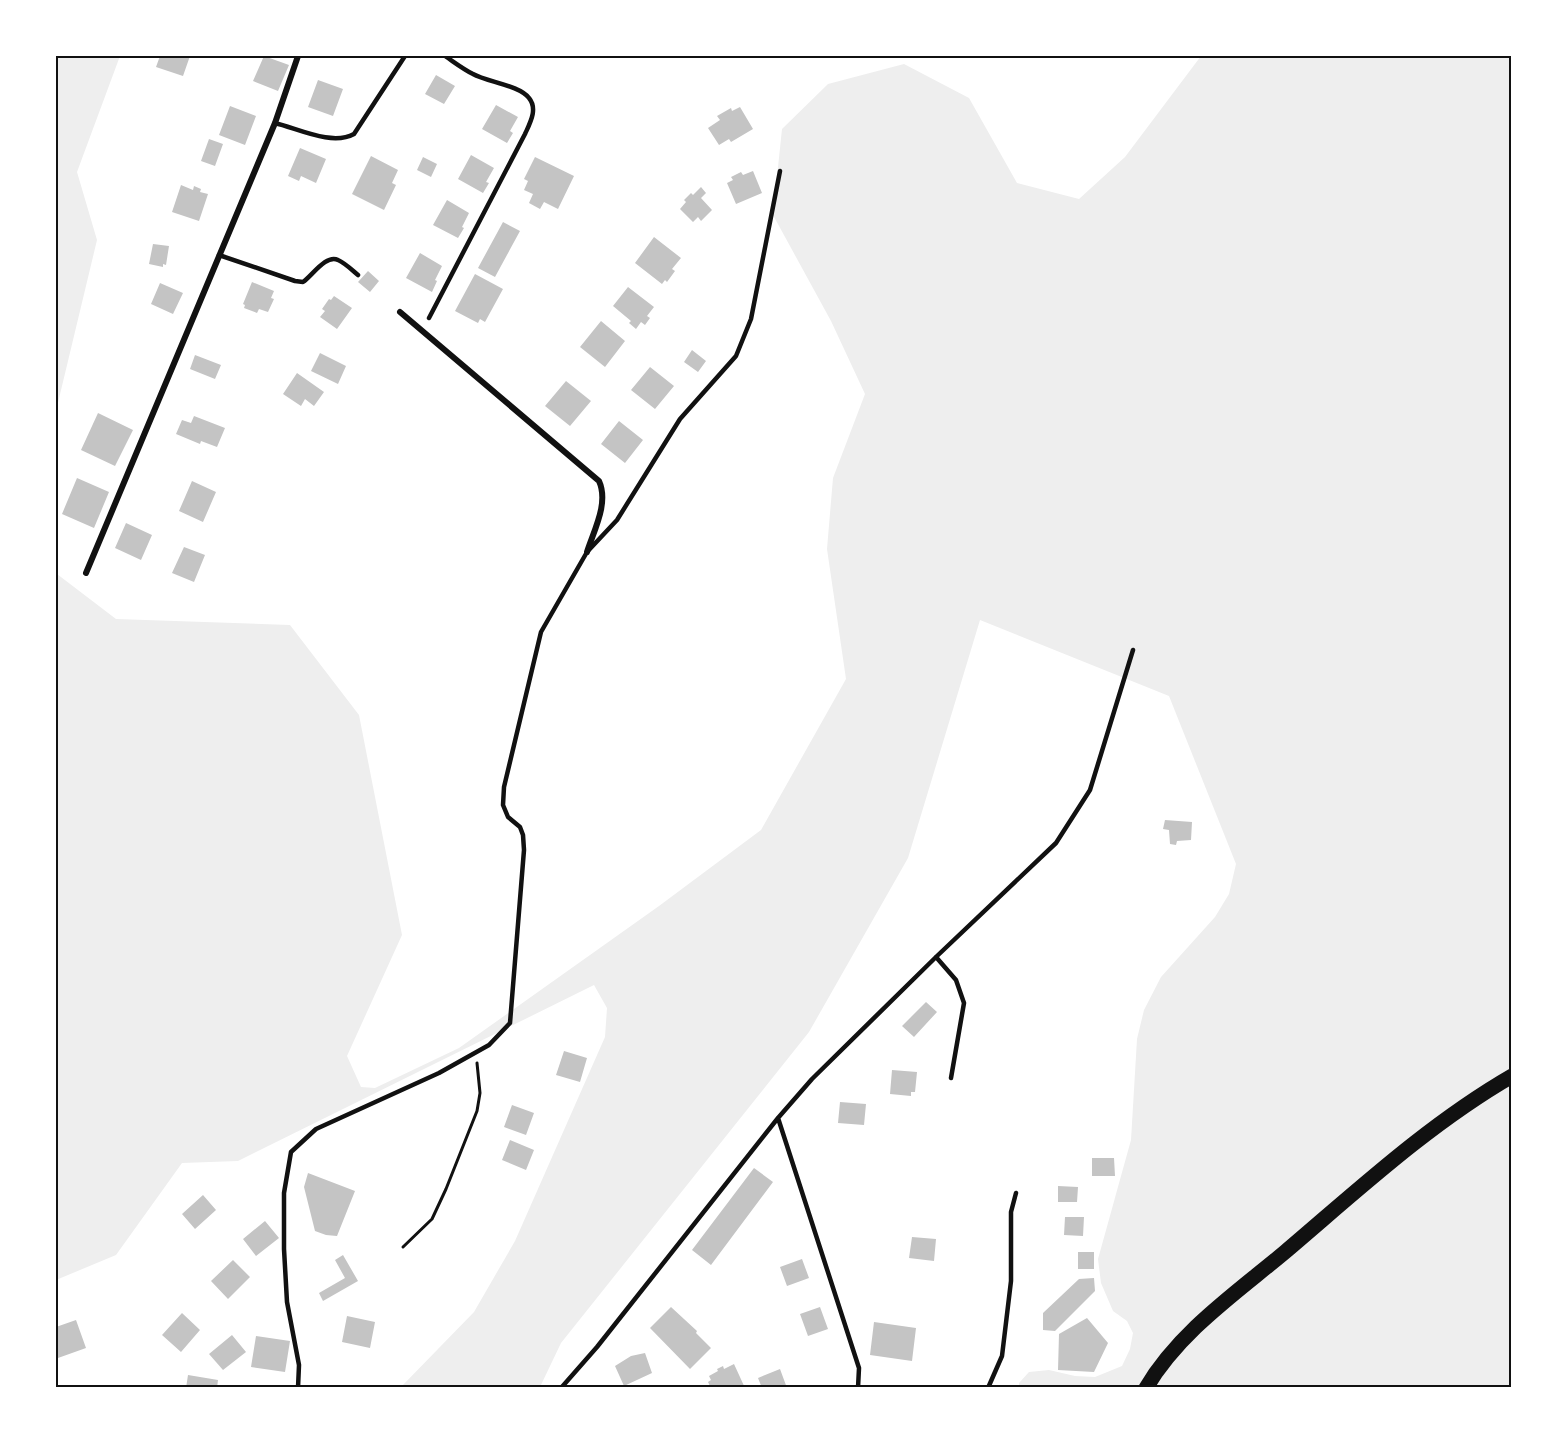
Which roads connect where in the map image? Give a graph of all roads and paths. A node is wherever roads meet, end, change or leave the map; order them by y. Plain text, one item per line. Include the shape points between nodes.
1 (298, 56) edge
2 (405, 56) edge
3 (445, 56) edge
4 (275, 123) junction
5 (780, 171) dead end
6 (219, 255) junction
7 (358, 275) dead end
8 (400, 312) dead end
9 (429, 318) dead end
10 (587, 552) junction
11 (86, 573) dead end
12 (1133, 650) dead end
13 (936, 957) junction
14 (476, 1053) junction
15 (1512, 1076) edge
16 (951, 1078) dead end
17 (778, 1118) junction
18 (1016, 1193) dead end
19 (403, 1247) dead end
20 (298, 1388) edge
21 (561, 1388) edge
22 (858, 1388) edge
23 (988, 1388) edge
24 (1146, 1388) edge

1 - 4 street
2 - 4 lane via 354,134 345,139 334,140
3 - 9 lane via 473,74 519,91 533,107 525,134
4 - 6 street
5 - 10 lane via 751,319 736,356 680,419 617,520
6 - 7 lane via 295,281 303,282 331,259 337,259
6 - 11 street
8 - 10 street via 599,481 604,499
10 - 14 lane via 541,632 504,787 503,805 508,817 524,835 510,1023 489,1046
12 - 13 lane via 1090,790 1056,843
13 - 16 lane via 956,980 964,1003
13 - 17 lane via 812,1079
14 - 19 path via 480,1093 477,1111 432,1219
14 - 20 lane via 316,1129 291,1152 284,1194 284,1249 287,1302 299,1365
15 - 24 highway via 1406,1150 1187,1335
17 - 21 lane
17 - 22 lane via 859,1368
18 - 23 lane via 1011,1212 1011,1281 1002,1356

